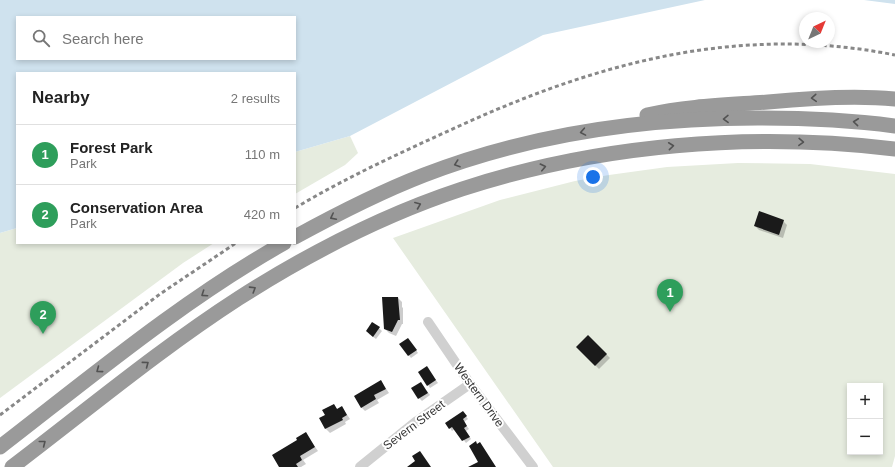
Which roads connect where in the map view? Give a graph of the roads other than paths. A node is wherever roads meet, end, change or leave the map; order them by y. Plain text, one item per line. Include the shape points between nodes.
1 (895, 99) edge
2 (895, 126) edge
3 (601, 129) junction
4 (895, 149) edge
5 (296, 236) edge
6 (282, 244) edge
7 (428, 322) dead end
8 (470, 384) junction
9 (0, 446) edge
10 (12, 467) edge
11 (360, 467) edge
12 (533, 467) edge

1 -> 3 highway via 825,98 697,106 638,117
2 -> 3 highway via 817,119 746,118 673,121
3 -> 5 highway via 494,152 426,174 361,203
10 -> 4 highway via 158,355 256,287 301,261 398,213 461,189 497,178 602,155 673,146 779,142
6 -> 9 highway via 234,273 175,314
7 - 8 street, Western Drive
8 - 11 street, Severn Street via 417,421
8 - 12 street, Western Drive

